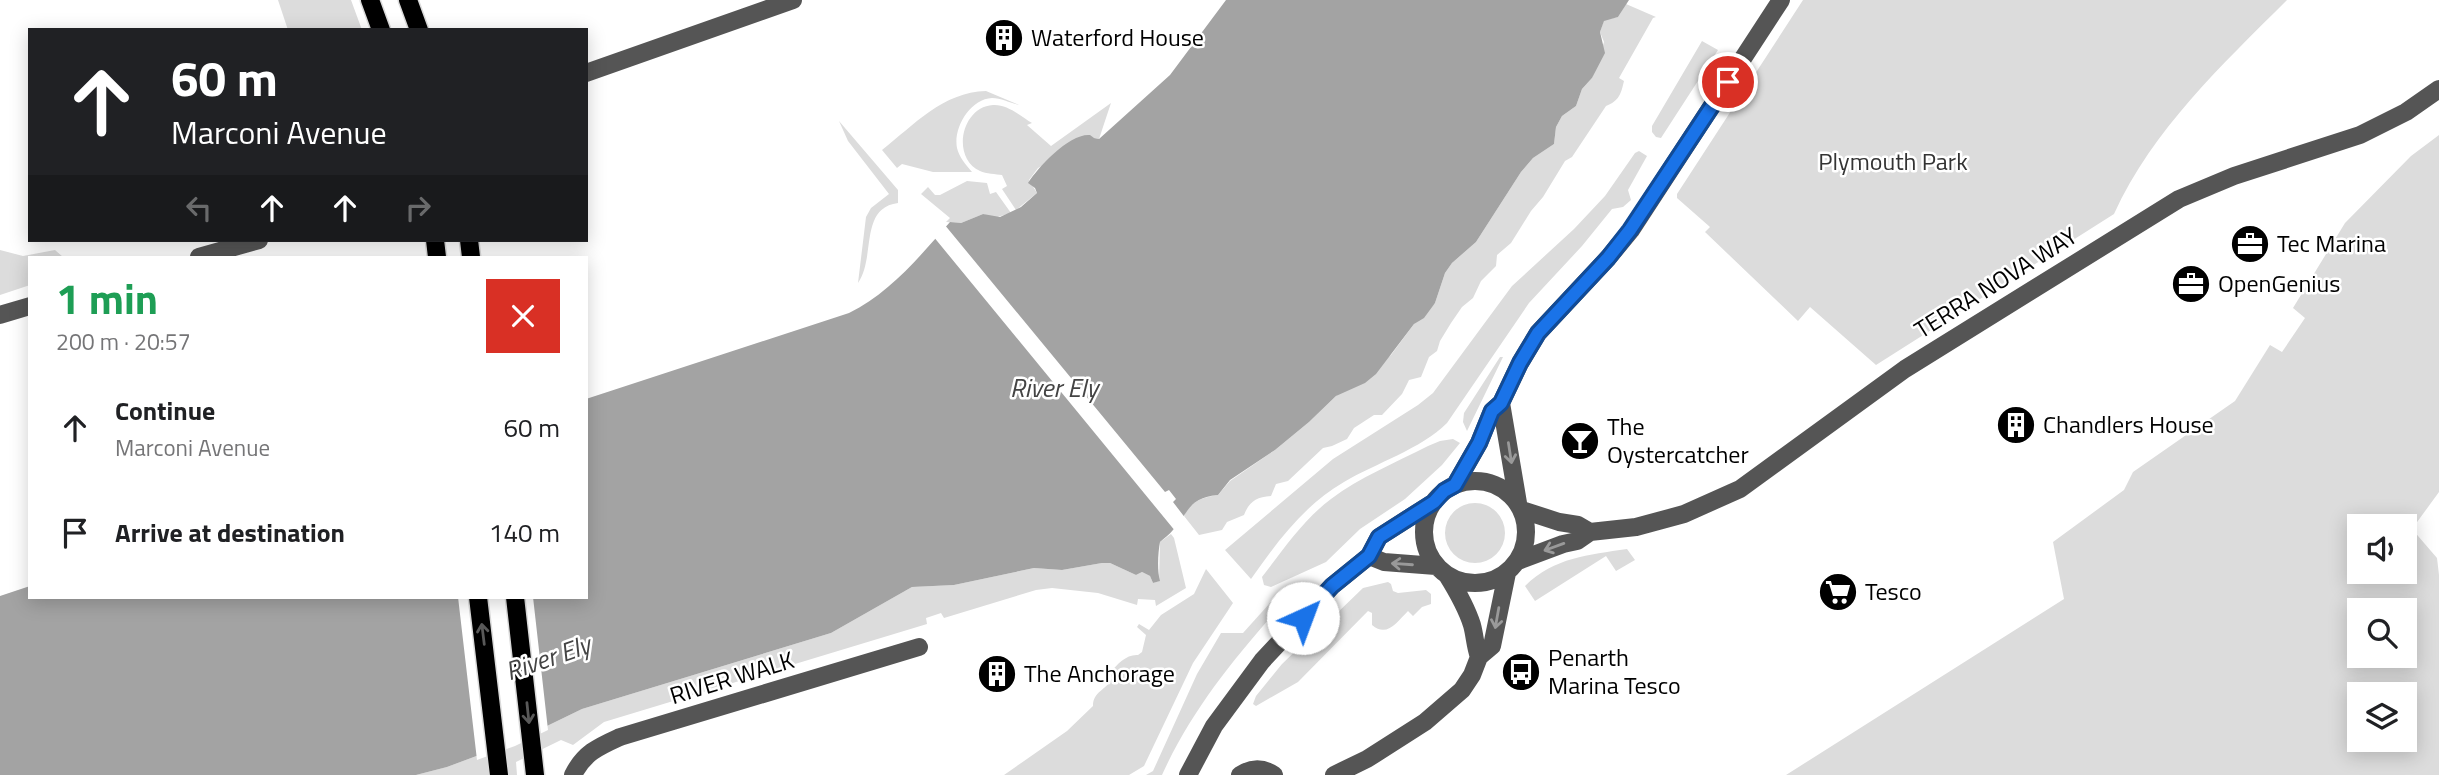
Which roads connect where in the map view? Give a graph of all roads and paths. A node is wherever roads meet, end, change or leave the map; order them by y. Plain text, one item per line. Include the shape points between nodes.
1 (370, 0) edge
2 (408, 0) edge
3 (793, 0) edge
4 (1781, 0) edge
5 (381, 28) edge
6 (418, 28) edge
7 (588, 72) edge
8 (2439, 89) edge
9 (252, 242) edge
10 (203, 256) edge
11 (28, 307) edge
12 (0, 315) edge
13 (1501, 403) junction
14 (1455, 485) junction
15 (1434, 502) junction
16 (1520, 506) junction
17 (1590, 532) junction
18 (1369, 556) junction
19 (1512, 567) junction
20 (1442, 570) junction
21 (478, 599) edge
22 (514, 599) edge
23 (919, 647) dead end
24 (1479, 657) junction
25 (499, 775) edge
26 (535, 775) edge
27 (573, 775) edge
28 (1188, 775) edge
29 (1240, 775) edge
30 (1274, 775) edge
31 (1334, 775) edge

1 - 5 main road
2 - 6 main road
3 - 7 street
4 - 13 street via 1630,230 1538,333
8 - 17 street, TERRA NOVA WAY via 2406,113 2360,135 2179,199 1905,369 1740,489 1665,520
9 - 10 street
11 - 12 street
13 - 14 street via 1492,411
13 -> 16 street
14 - 15 street
14 - 16 street via 1480,481 1495,485 1508,490
15 - 18 street via 1379,537
15 - 20 street via 1423,537 1426,552
16 - 17 street, TERRA NOVA WAY
16 - 19 street via 1526,526 1525,547
17 -> 19 street, TERRA NOVA WAY
20 -> 18 street
18 - 28 street via 1332,586 1262,661 1214,726
19 - 20 street via 1493,580 1477,583 1461,581
19 -> 24 street via 1492,646
20 - 24 street via 1468,613
25 -> 21 main road
22 -> 26 main road
23 - 27 street, RIVER WALK via 620,737 589,753
24 - 31 street via 1462,690 1434,715
29 - 30 street via 1255,769

